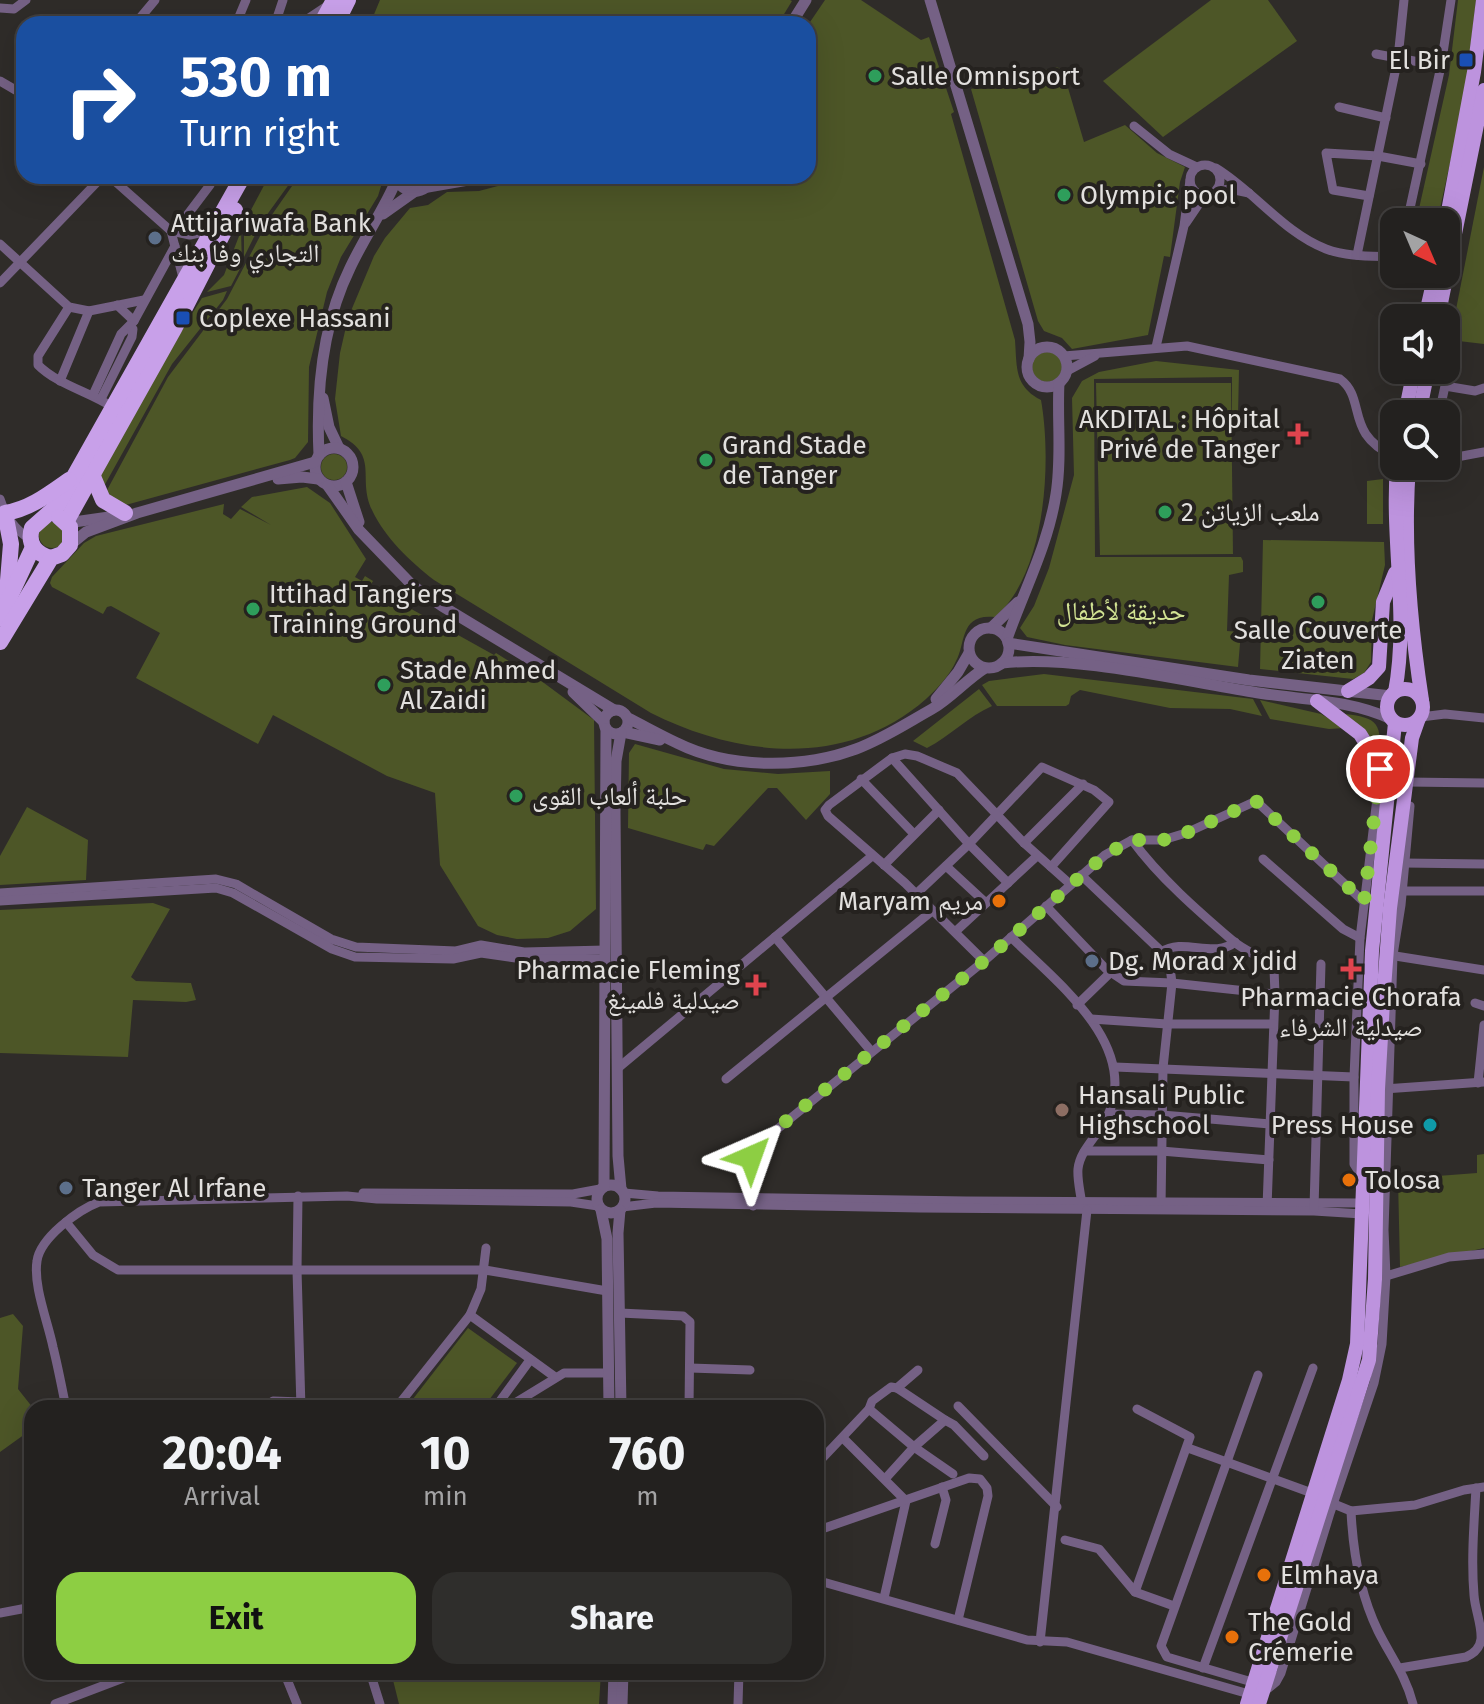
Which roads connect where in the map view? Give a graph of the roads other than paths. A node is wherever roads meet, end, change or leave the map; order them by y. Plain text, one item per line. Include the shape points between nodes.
1 (26, 0) edge
2 (155, 0) edge
3 (930, 0) edge
4 (1404, 0) edge
5 (1451, 0) edge
6 (1483, 0) edge
7 (338, 1) edge
8 (0, 8) edge
9 (142, 16) edge
10 (313, 16) edge
11 (1376, 54) dead end
12 (1398, 58) junction
13 (1441, 66) junction
14 (1484, 90) edge
15 (1339, 107) dead end
16 (1386, 118) junction
17 (1134, 126) dead end
18 (1378, 156) junction
19 (1421, 164) junction
20 (1197, 167) junction
21 (1216, 168) junction
22 (1190, 180) junction
23 (95, 184) edge
24 (118, 184) edge
25 (210, 184) edge
26 (239, 184) edge
27 (250, 184) edge
28 (392, 184) edge
29 (400, 184) edge
30 (428, 184) edge
31 (414, 192) junction
32 (1210, 193) junction
33 (1252, 194) junction
34 (1369, 196) junction
35 (1410, 208) edge
36 (1449, 208) edge
37 (377, 220) junction
38 (1184, 226) junction
39 (213, 230) junction
40 (171, 231) junction
41 (0, 244) edge
42 (175, 246) junction
43 (1357, 255) junction
44 (1380, 256) edge
45 (21, 263) junction
46 (184, 279) junction
47 (0, 283) edge
48 (144, 300) junction
49 (1441, 304) edge
50 (117, 305) junction
51 (69, 307) junction
52 (89, 311) junction
53 (132, 323) junction
54 (1028, 324) junction
55 (1051, 347) junction
56 (1156, 347) junction
57 (1101, 353) junction
58 (1064, 356) junction
59 (1029, 359) junction
60 (1067, 371) junction
61 (60, 381) junction
62 (1059, 383) junction
63 (1043, 386) junction
64 (1484, 388) edge
65 (321, 390) junction
66 (103, 400) junction
67 (1442, 400) edge
68 (1057, 420) junction
69 (339, 448) junction
70 (1380, 448) edge
71 (1484, 452) edge
72 (1460, 456) edge
73 (317, 458) junction
74 (84, 474) junction
75 (1396, 480) edge
76 (1408, 480) edge
77 (323, 482) junction
78 (346, 482) junction
79 (246, 483) junction
80 (5, 511) edge
81 (131, 513) junction
82 (67, 522) junction
83 (36, 531) junction
84 (364, 534) junction
85 (70, 545) junction
86 (51, 558) junction
87 (1397, 569) junction
88 (1026, 592) junction
89 (3, 612) edge
90 (991, 628) junction
91 (1008, 641) junction
92 (0, 642) edge
93 (969, 653) junction
94 (1002, 663) junction
95 (985, 668) junction
96 (558, 678) junction
97 (1348, 691) junction
98 (1393, 694) junction
99 (1317, 701) junction
100 (614, 710) junction
101 (1421, 710) junction
102 (926, 712) junction
103 (628, 718) junction
104 (1484, 718) edge
105 (1393, 721) junction
106 (605, 725) junction
107 (622, 733) junction
108 (676, 743) junction
109 (892, 758) junction
110 (1385, 774) junction
111 (861, 779) junction
112 (1410, 782) junction
113 (1484, 783) edge
114 (1083, 784) junction
115 (939, 810) junction
116 (997, 816) junction
117 (913, 833) junction
118 (1132, 840) junction
119 (1024, 843) junction
120 (969, 844) junction
121 (872, 856) junction
122 (1037, 856) junction
123 (1263, 859) dead end
124 (1400, 862) junction
125 (1484, 864) edge
126 (884, 865) junction
127 (946, 866) junction
128 (1051, 867) junction
129 (1081, 875) junction
130 (1008, 883) junction
131 (1070, 884) junction
132 (1397, 891) junction
133 (1484, 891) edge
134 (0, 893) edge
135 (916, 894) junction
136 (0, 901) edge
137 (1364, 902) junction
138 (986, 903) junction
139 (1046, 906) junction
140 (932, 911) junction
141 (955, 932) junction
142 (775, 937) junction
143 (1011, 937) junction
144 (1360, 938) junction
145 (1235, 942) junction
146 (1162, 952) junction
147 (605, 955) junction
148 (1390, 955) junction
149 (984, 961) junction
150 (1321, 964) dead end
151 (1484, 970) edge
152 (1110, 973) junction
153 (1172, 983) junction
154 (1275, 994) junction
155 (828, 997) junction
156 (1077, 1005) junction
157 (1091, 1019) junction
158 (1167, 1024) junction
159 (1273, 1024) junction
160 (1484, 1025) edge
161 (871, 1051) junction
162 (1115, 1067) junction
163 (618, 1068) junction
164 (1163, 1068) junction
165 (1272, 1076) junction
166 (1316, 1077) junction
167 (1354, 1077) junction
168 (726, 1079) dead end
169 (1481, 1082) edge
170 (1383, 1088) junction
171 (1109, 1114) junction
172 (1162, 1115) junction
173 (1270, 1124) junction
174 (1085, 1151) junction
175 (1161, 1151) junction
176 (1269, 1160) junction
177 (1363, 1178) junction
178 (602, 1188) junction
179 (622, 1191) junction
180 (298, 1196) junction
181 (347, 1196) junction
182 (752, 1201) junction
183 (1161, 1206) junction
184 (1083, 1207) junction
185 (1267, 1207) junction
186 (1314, 1207) junction
187 (600, 1208) junction
188 (621, 1208) junction
189 (1362, 1208) junction
190 (66, 1222) junction
191 (486, 1248) dead end
192 (1484, 1254) edge
193 (297, 1270) junction
194 (485, 1270) junction
195 (1380, 1278) junction
196 (607, 1291) junction
197 (620, 1313) junction
198 (470, 1315) junction
199 (530, 1360) junction
200 (690, 1368) junction
201 (1313, 1368) dead end
202 (750, 1370) dead end
203 (918, 1370) dead end
204 (609, 1373) junction
205 (1258, 1375) dead end
206 (555, 1377) junction
207 (897, 1388) junction
208 (64, 1400) edge
209 (302, 1400) edge
210 (402, 1400) edge
211 (501, 1400) edge
212 (519, 1400) edge
213 (609, 1400) edge
214 (621, 1400) edge
215 (689, 1400) edge
216 (958, 1406) dead end
217 (869, 1409) junction
218 (1137, 1409) dead end
219 (945, 1420) junction
220 (843, 1438) junction
221 (914, 1447) junction
222 (1188, 1448) junction
223 (984, 1456) dead end
224 (824, 1457) edge
225 (1226, 1462) junction
226 (953, 1474) dead end
227 (885, 1479) junction
228 (1271, 1479) junction
229 (942, 1487) junction
230 (1480, 1487) edge
231 (1324, 1499) junction
232 (906, 1501) junction
233 (1057, 1507) junction
234 (1351, 1511) junction
235 (824, 1528) edge
236 (1065, 1540) dead end
237 (935, 1544) dead end
238 (824, 1582) edge
239 (1135, 1592) junction
240 (884, 1598) junction
241 (1174, 1606) junction
242 (24, 1608) edge
243 (0, 1613) edge
244 (958, 1620) junction
245 (1040, 1642) junction
246 (1203, 1668) junction
247 (1400, 1668) junction
248 (116, 1680) edge
249 (287, 1680) edge
250 (372, 1680) edge
251 (614, 1680) edge
252 (623, 1680) edge
253 (739, 1680) edge
254 (1256, 1697) edge
255 (55, 1704) edge
256 (297, 1704) edge
257 (380, 1704) edge
258 (613, 1704) edge
259 (622, 1704) edge
260 (738, 1704) edge
261 (1413, 1704) edge

1 - 8 street via 14,9
2 - 9 street
3 - 54 street
4 - 12 street
5 - 13 street
6 - 36 main road
7 - 10 street
11 - 12 street
12 - 13 street
12 - 16 street
13 - 19 street
14 - 49 main road
15 - 16 street
16 - 18 street
17 - 20 street via 1169,154
18 - 19 street
18 - 34 street
18 - 34 street via 1325,154 1333,190
19 - 35 street
20 - 21 street
20 - 22 street
21 - 32 street via 1220,182
21 - 33 street
22 - 32 street via 1193,189
22 - 38 street
23 - 45 street
24 - 40 street
25 - 40 street
26 - 39 highway
27 - 74 highway via 174,329
28 - 37 street
29 - 31 street
30 - 31 street
31 - 37 street
32 - 33 street via 1230,189
32 - 38 street
33 - 43 street via 1309,241
34 - 43 street
37 - 65 street via 336,303
38 - 56 street
39 - 40 street via 190,235
39 - 46 highway
40 - 42 street
41 - 45 street
42 - 46 street
42 - 48 street
43 - 44 street
45 - 47 street
45 - 51 street
46 - 66 highway
48 - 50 street
48 - 53 street
50 - 52 street
50 - 53 street
51 - 52 street
51 - 61 street via 36,361
52 - 61 street
53 - 66 street via 132,337
54 - 55 street
54 - 59 street
55 - 58 street
55 - 59 street via 1040,348
56 - 57 street
56 - 70 street via 1209,349 1340,379 1351,389 1366,436
57 - 58 street
57 - 60 street
58 - 60 street
59 - 63 street via 1030,377
60 - 62 street
61 - 66 street
62 - 63 street
62 - 68 street
63 - 68 street
64 - 67 street via 1445,386
65 - 69 street
65 - 73 street
66 - 74 highway
68 - 88 street via 1056,493
69 - 73 street
69 - 78 street via 353,465
71 - 72 street
73 - 77 street via 315,471
73 - 79 street
74 - 80 highway via 19,511
74 - 81 highway via 103,500
74 - 82 highway
74 - 83 highway
75 - 87 main road
76 - 101 main road via 1410,606
77 - 78 street
77 - 79 street via 302,477
77 - 84 street
78 - 84 street
79 - 81 street
80 - 83 street
80 - 83 street via 18,531
80 - 89 highway via 11,544
81 - 82 street
81 - 85 street via 86,532
82 - 83 highway via 57,516
82 - 85 highway
83 - 86 highway via 43,556
83 - 89 highway via 30,558
84 - 96 street via 413,586
85 - 86 highway
86 - 92 highway
87 - 97 main road via 1383,602 1379,667
87 - 98 main road via 1402,657
88 - 90 street
88 - 91 street
90 - 91 street
90 - 93 street via 974,635
91 - 94 street
91 - 97 street
93 - 95 street
93 - 102 street
94 - 95 street
94 - 99 street via 1076,665
95 - 102 street
96 - 100 street
96 - 106 street
97 - 98 street
98 - 101 main road via 1413,691
98 - 105 main road via 1387,708
99 - 105 street via 1358,706
99 - 110 main road via 1360,734
100 - 103 street
100 - 106 street
101 - 104 street
101 - 105 main road via 1407,725
101 - 112 main road via 1412,738
102 - 108 street via 858,748 806,761 734,760
103 - 107 street
103 - 108 street
105 - 110 main road
106 - 107 street via 612,733
106 - 147 street
107 - 108 street
107 - 163 street via 615,812
109 - 111 street
109 - 115 street
109 - 116 street via 911,754 951,768
110 - 137 street
110 - 177 main road
111 - 117 street
111 - 121 street via 825,813
112 - 113 street
112 - 124 main road
114 - 116 street via 1042,767
114 - 119 street
114 - 128 street via 1109,802
115 - 117 street
115 - 120 street
116 - 119 street
116 - 120 street
117 - 126 street
118 - 129 street
118 - 137 street via 1186,833 1256,801
118 - 145 street
119 - 122 street
120 - 127 street
120 - 130 street
121 - 126 street
121 - 142 street
122 - 128 street
122 - 130 street
123 - 144 street
124 - 125 street
124 - 132 main road
126 - 135 street
127 - 135 street
127 - 138 street
128 - 131 street
129 - 131 street
129 - 146 street
130 - 138 street
131 - 139 street
132 - 133 street
132 - 148 main road
134 - 147 street via 216,879 243,888 331,939 365,949 456,951 485,945
135 - 140 street
136 - 147 street via 216,888 355,957
137 - 144 street
138 - 141 street
139 - 143 street
139 - 152 street
140 - 141 street
140 - 155 street
141 - 149 street
142 - 155 street
142 - 163 street
143 - 149 street
143 - 156 street
144 - 167 street
145 - 146 street via 1225,948 1173,947
145 - 154 street via 1274,969
146 - 153 street
147 - 178 street
148 - 151 street
148 - 170 main road
149 - 161 street
150 - 166 street
152 - 153 street via 1131,982
152 - 156 street
153 - 154 street
153 - 158 street
154 - 159 street
155 - 161 street
155 - 168 street
156 - 157 street
157 - 158 street
157 - 162 street
158 - 159 street
158 - 164 street
159 - 165 street
160 - 169 street
161 - 182 street via 759,1144 747,1172
162 - 164 street
162 - 171 street
163 - 179 street
164 - 165 street
164 - 172 street
165 - 166 street
165 - 173 street
166 - 167 street
166 - 186 street
167 - 177 street via 1354,1164
169 - 170 street
170 - 195 main road
171 - 172 street
171 - 174 street
172 - 173 street
172 - 175 street
173 - 176 street
174 - 175 street
174 - 184 street via 1078,1170
175 - 176 street
175 - 183 street
176 - 185 street
177 - 189 main road
178 - 179 street via 615,1185
178 - 181 street via 573,1194
178 - 187 street via 596,1198
179 - 182 street
179 - 188 street
180 - 181 street
180 - 190 street via 99,1202
180 - 193 street
181 - 187 street via 571,1202
182 - 184 street
182 - 188 street
183 - 184 street
183 - 185 street
184 - 233 street
185 - 186 street
186 - 189 street
187 - 188 street via 608,1213
187 - 196 street via 607,1239
188 - 197 street
189 - 231 main road via 1357,1344
190 - 193 street via 93,1255 118,1270
190 - 208 street via 36,1263
191 - 194 street
192 - 195 street via 1449,1257
193 - 194 street
193 - 209 street
194 - 196 street
194 - 198 street
195 - 231 main road via 1369,1360
196 - 204 street
197 - 200 street via 688,1319
197 - 214 street
198 - 199 street
198 - 210 street
199 - 206 street
199 - 211 street
200 - 202 street
200 - 215 street
201 - 228 street
203 - 207 street
204 - 206 street
204 - 213 street
205 - 225 street
206 - 212 street
207 - 217 street via 877,1397
207 - 219 street
216 - 233 street
217 - 220 street
217 - 221 street
218 - 222 street via 1189,1435
219 - 221 street
219 - 223 street
220 - 224 street
220 - 227 street
221 - 226 street
221 - 227 street
222 - 225 street
222 - 239 street
225 - 228 street
225 - 241 street
227 - 232 street
228 - 231 street
228 - 246 street
229 - 232 street
229 - 237 street via 946,1500
229 - 244 street via 972,1477 983,1481 988,1492
230 - 234 street via 1415,1505
230 - 247 street via 1472,1566 1479,1646 1466,1657
231 - 234 street
231 - 254 main road
232 - 235 street
232 - 240 street
233 - 245 street
234 - 247 street via 1352,1548 1364,1597
236 - 239 street via 1106,1554
238 - 240 street
239 - 241 street
240 - 244 street
241 - 246 street via 1162,1650 1167,1657
242 - 243 street
244 - 245 street
245 - 254 street via 1067,1642
246 - 254 street
247 - 261 street
248 - 255 street
249 - 256 street
250 - 257 street
251 - 258 street
252 - 259 street
253 - 260 street

